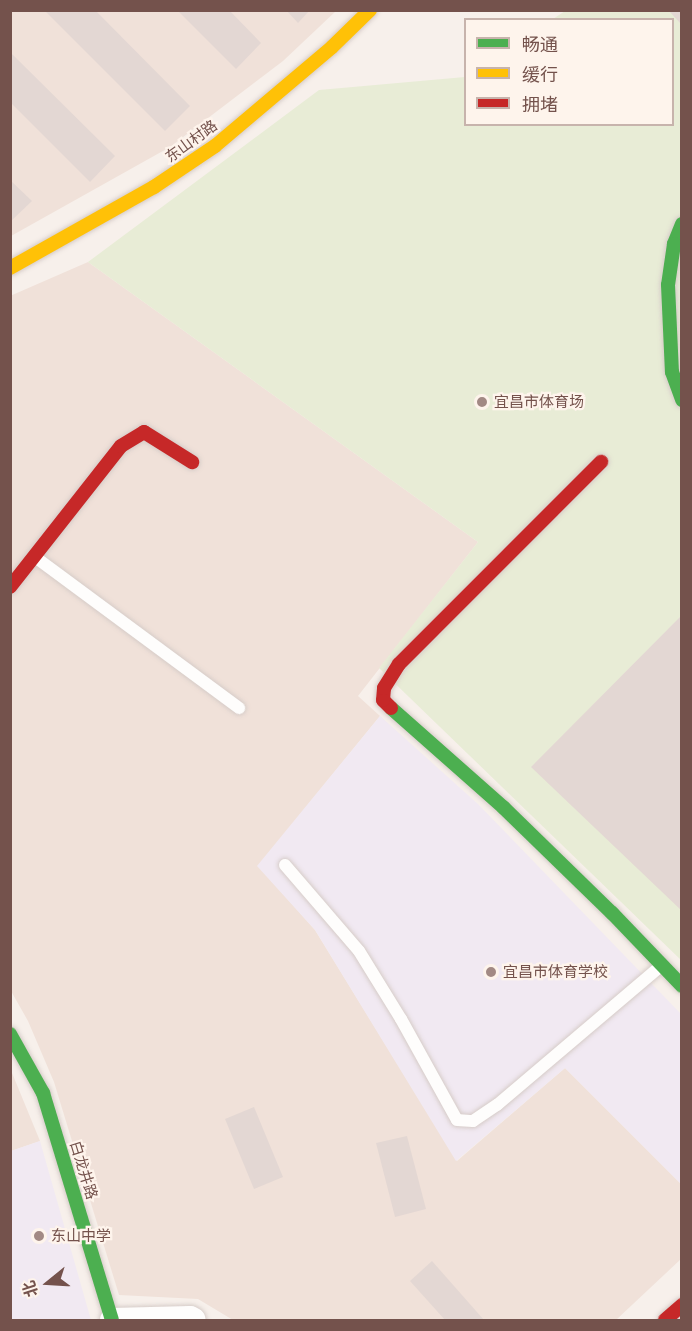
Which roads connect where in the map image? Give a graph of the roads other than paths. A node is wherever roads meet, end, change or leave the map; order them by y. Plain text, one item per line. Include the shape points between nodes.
1 (370, 10) edge
2 (681, 224) edge
3 (10, 268) edge
4 (681, 399) edge
5 (192, 462) dead end
6 (601, 462) dead end
7 (34, 556) junction
8 (10, 587) edge
9 (239, 708) dead end
10 (285, 865) dead end
11 (662, 965) junction
12 (681, 986) edge
13 (10, 1034) edge
14 (681, 1305) edge
15 (112, 1320) edge
16 (194, 1320) edge
17 (665, 1320) edge

1 - 3 street, 东山村路 via 215,146 154,187
2 - 4 street via 668,285 672,372
5 - 7 street via 144,432 121,446
6 - 11 street via 399,663 384,688 383,700 504,808
7 - 8 street
7 - 9 lane
10 - 11 lane via 359,951 457,1120 473,1121 497,1106
11 - 12 street
13 - 15 street, 白龙井路 via 43,1093
14 - 17 street
15 - 16 street

